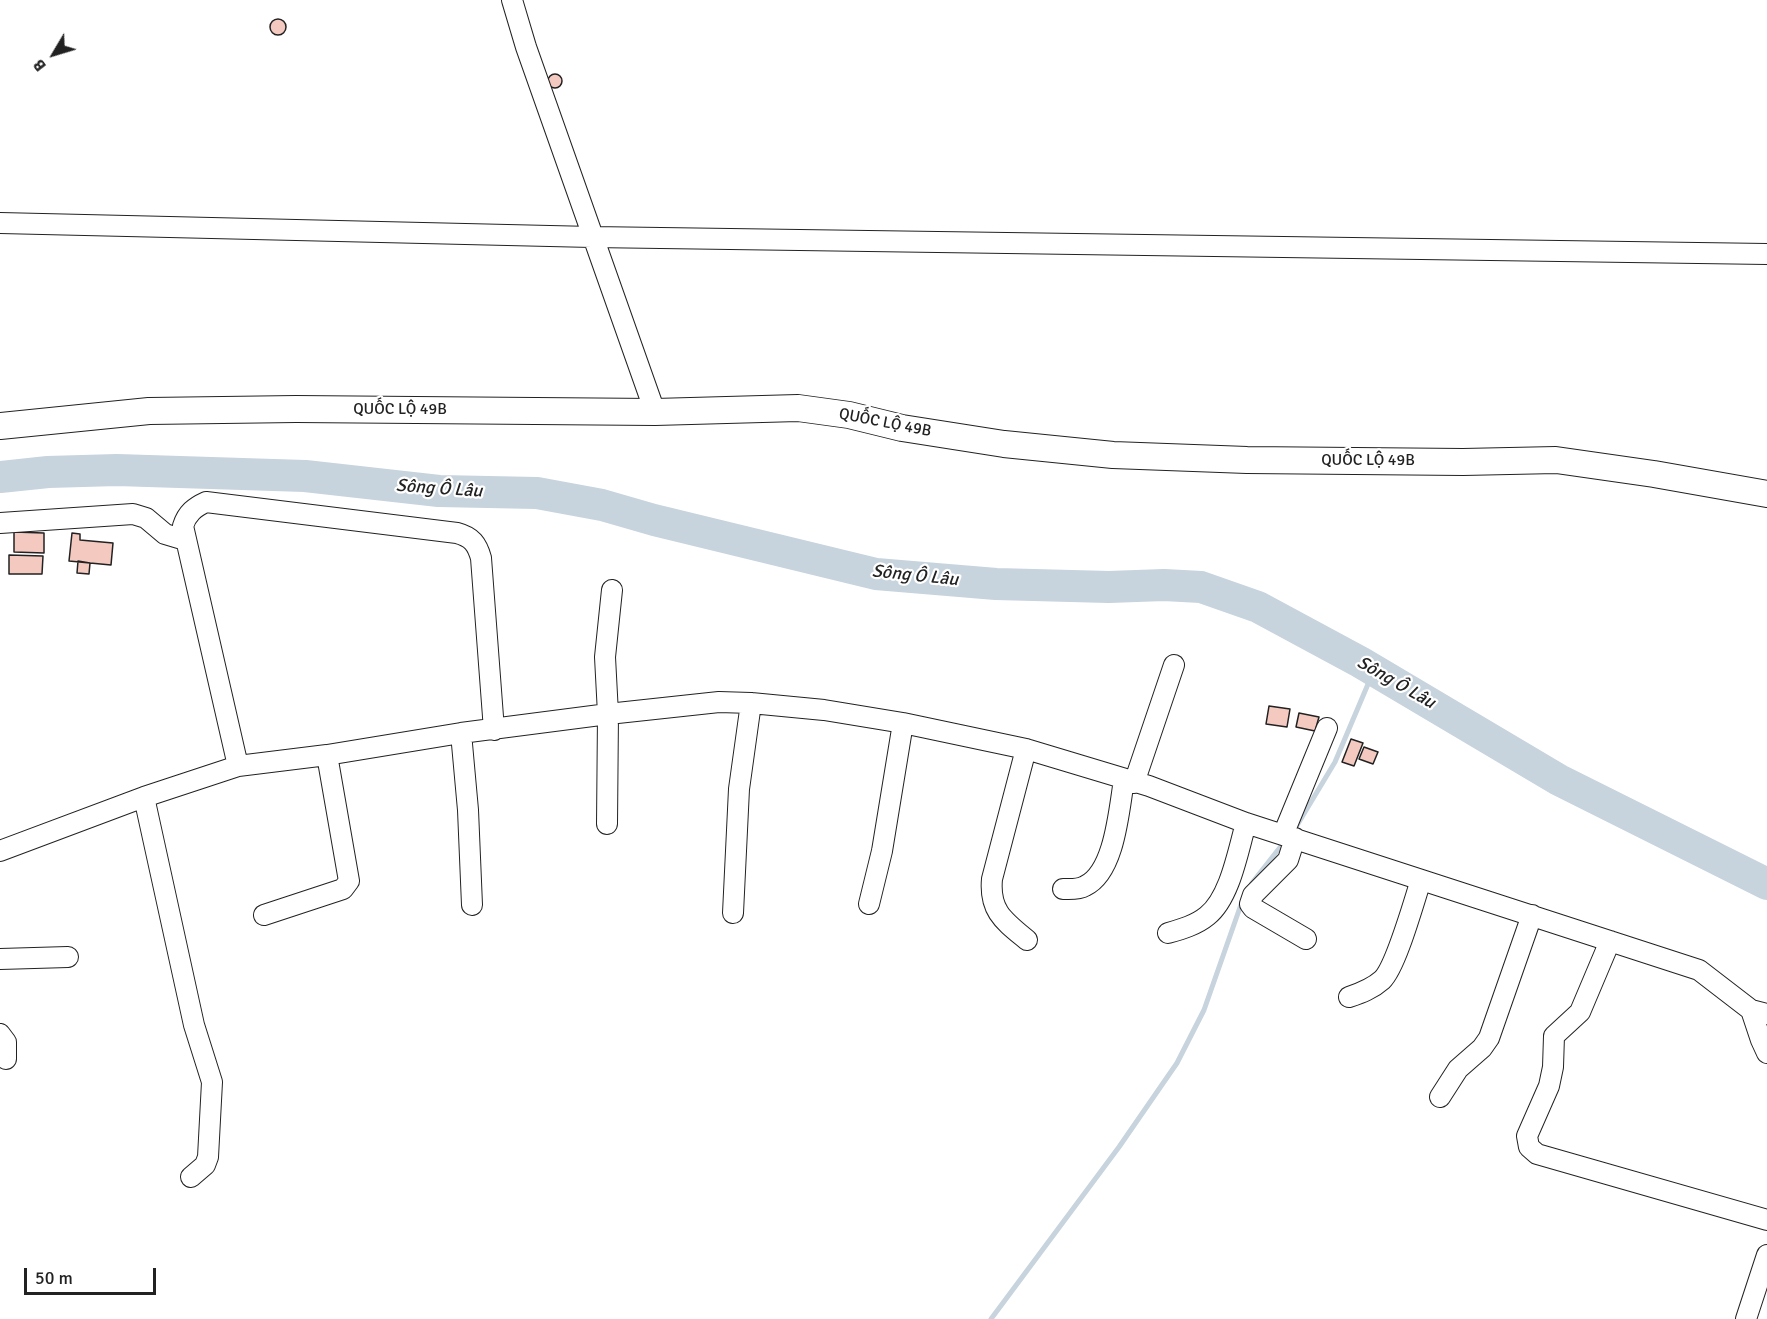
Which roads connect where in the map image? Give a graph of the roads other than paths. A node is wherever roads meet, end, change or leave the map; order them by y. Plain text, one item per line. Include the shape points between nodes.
1 (512, 0) edge
2 (0, 223) edge
3 (592, 237) junction
4 (1767, 254) edge
5 (655, 412) junction
6 (0, 426) edge
7 (1767, 494) edge
8 (0, 523) edge
9 (185, 540) junction
10 (612, 590) dead end
11 (1174, 664) dead end
12 (751, 703) junction
13 (608, 714) junction
14 (903, 723) junction
15 (1326, 728) dead end
16 (494, 730) junction
17 (461, 733) junction
18 (1026, 749) junction
19 (327, 755) junction
20 (238, 766) junction
21 (1129, 781) junction
22 (144, 797) junction
23 (1246, 823) junction
24 (607, 824) dead end
25 (1289, 837) junction
26 (0, 851) edge
27 (1421, 879) junction
28 (1063, 889) dead end
29 (869, 904) dead end
30 (472, 905) dead end
31 (733, 913) dead end
32 (264, 915) dead end
33 (1532, 915) junction
34 (1168, 933) dead end
35 (1306, 939) dead end
36 (1027, 940) dead end
37 (1610, 941) junction
38 (68, 957) dead end
39 (0, 959) edge
40 (1349, 997) dead end
41 (1759, 1012) edge
42 (0, 1034) edge
43 (1767, 1053) edge
44 (6, 1059) dead end
45 (1440, 1097) dead end
46 (191, 1177) dead end
47 (1767, 1220) edge
48 (1767, 1257) edge
49 (1746, 1319) edge

1 - 3 street
2 - 3 street
3 - 4 street
3 - 5 street
5 - 6 main road, QUỐC LỘ 49B via 149,411
5 - 7 main road, QUỐC LỘ 49B via 798,408 1004,444 1113,455 1259,460 1556,460
8 - 9 street via 133,514 146,518 165,534
9 - 16 street via 185,518 206,502 465,535 481,558
9 - 20 street
10 - 13 street via 604,657
11 - 21 street
12 - 13 street via 719,702
12 - 14 street
12 - 31 street via 739,789
13 - 16 street
13 - 24 street
14 - 18 street
14 - 29 street
15 - 25 street
16 - 17 street
17 - 19 street
17 - 30 street
18 - 21 street
18 - 36 street via 991,890 996,911
19 - 20 street
19 - 32 street via 349,881 343,889
20 - 22 street
21 - 23 street
21 - 28 street via 1105,867 1086,886
22 - 26 street
22 - 46 street via 194,1025 212,1082 208,1157
23 - 25 street
23 - 34 street via 1218,905 1206,917
25 - 27 street
25 - 35 street via 1288,860 1253,895 1250,904
27 - 33 street
27 - 40 street via 1384,978 1371,989
33 - 37 street
33 - 45 street via 1486,1044 1458,1069
37 - 41 street via 1699,970
37 - 47 street via 1580,1012 1554,1036 1549,1086 1527,1136 1529,1147 1537,1154
38 - 39 street
41 - 43 street via 1761,1040
42 - 44 street via 6,1042
48 - 49 street

